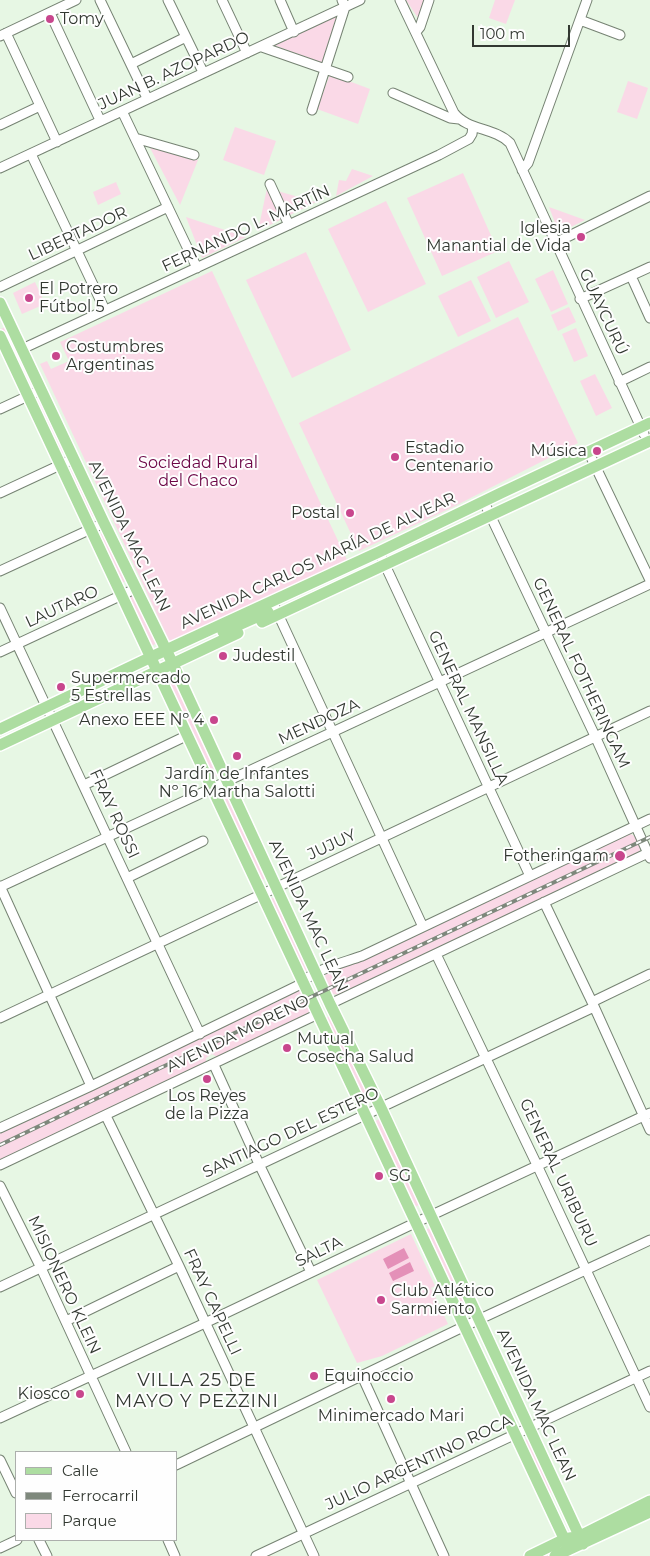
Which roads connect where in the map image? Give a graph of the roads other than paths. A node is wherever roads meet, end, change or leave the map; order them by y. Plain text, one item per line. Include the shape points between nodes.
1 (76, 0) edge
2 (100, 0) edge
3 (168, 0) edge
4 (222, 0) edge
5 (280, 0) edge
6 (360, 0) edge
7 (400, 0) edge
8 (429, 0) edge
9 (587, 0) edge
10 (344, 3) edge
11 (50, 13) junction
12 (580, 20) junction
13 (294, 32) junction
14 (416, 32) junction
15 (3, 35) edge
16 (620, 35) dead end
17 (186, 37) junction
18 (262, 47) junction
19 (247, 53) junction
20 (131, 64) junction
21 (326, 69) junction
22 (203, 72) junction
23 (348, 77) dead end
24 (393, 93) dead end
25 (148, 98) junction
26 (40, 106) junction
27 (312, 110) dead end
28 (122, 111) junction
29 (459, 119) junction
30 (100, 120) junction
31 (0, 125) edge
32 (473, 126) junction
33 (135, 138) junction
34 (57, 142) junction
35 (31, 154) junction
36 (194, 155) dead end
37 (0, 168) edge
38 (522, 170) junction
39 (270, 184) dead end
40 (650, 196) edge
41 (168, 207) junction
42 (289, 225) junction
43 (555, 243) junction
44 (77, 250) junction
45 (650, 267) edge
46 (198, 268) junction
47 (631, 276) junction
48 (0, 287) edge
49 (580, 299) junction
50 (0, 303) edge
51 (104, 310) junction
52 (650, 318) edge
53 (3, 319) edge
54 (0, 336) edge
55 (22, 349) junction
56 (650, 367) edge
57 (618, 382) junction
58 (41, 390) junction
59 (27, 396) junction
60 (0, 409) edge
61 (647, 432) edge
62 (73, 459) junction
63 (592, 459) junction
64 (60, 465) junction
65 (0, 493) edge
66 (487, 508) junction
67 (104, 523) junction
68 (92, 529) junction
69 (382, 558) junction
70 (0, 571) edge
71 (650, 580) edge
72 (650, 584) edge
73 (137, 588) junction
74 (122, 595) junction
75 (0, 608) edge
76 (275, 608) junction
77 (546, 632) junction
78 (17, 645) junction
79 (0, 652) edge
80 (169, 657) junction
81 (154, 665) junction
82 (440, 682) junction
83 (650, 711) edge
84 (50, 714) junction
85 (0, 729) edge
86 (333, 732) junction
87 (188, 735) junction
88 (595, 736) junction
89 (0, 737) edge
90 (0, 745) edge
91 (227, 781) junction
92 (84, 785) junction
93 (488, 787) junction
94 (213, 788) junction
95 (650, 819) edge
96 (635, 827) junction
97 (107, 836) junction
98 (382, 838) junction
99 (204, 841) dead end
100 (649, 854) edge
101 (530, 876) junction
102 (127, 878) junction
103 (0, 886) edge
104 (277, 888) junction
105 (263, 894) junction
106 (544, 902) junction
107 (423, 927) junction
108 (157, 943) junction
109 (436, 954) junction
110 (317, 972) junction
111 (650, 974) edge
112 (303, 980) junction
113 (51, 994) junction
114 (330, 1004) junction
115 (593, 1004) junction
116 (318, 1014) junction
117 (0, 1018) edge
118 (200, 1034) junction
119 (486, 1058) junction
120 (214, 1065) junction
121 (91, 1086) junction
122 (381, 1108) junction
123 (366, 1114) junction
124 (647, 1114) edge
125 (106, 1116) junction
126 (0, 1128) edge
127 (650, 1130) edge
128 (259, 1164) junction
129 (0, 1165) edge
130 (537, 1165) junction
131 (0, 1186) edge
132 (153, 1214) junction
133 (431, 1215) junction
134 (417, 1222) junction
135 (650, 1240) edge
136 (179, 1266) junction
137 (41, 1268) junction
138 (587, 1270) junction
139 (311, 1272) junction
140 (0, 1287) edge
141 (478, 1320) junction
142 (66, 1321) junction
143 (205, 1323) junction
144 (465, 1326) junction
145 (650, 1371) edge
146 (91, 1376) junction
147 (362, 1376) junction
148 (636, 1377) junction
149 (650, 1406) edge
150 (0, 1418) edge
151 (254, 1427) junction
152 (529, 1427) junction
153 (516, 1434) junction
154 (126, 1451) edge
155 (0, 1460) edge
156 (178, 1464) edge
157 (410, 1483) junction
158 (15, 1491) edge
159 (559, 1492) junction
160 (546, 1499) junction
161 (650, 1501) edge
162 (569, 1512) junction
163 (650, 1512) edge
164 (556, 1519) junction
165 (304, 1534) junction
166 (582, 1540) junction
167 (15, 1541) edge
168 (40, 1541) edge
169 (168, 1541) edge
170 (0, 1548) edge
171 (569, 1548) edge
172 (47, 1556) edge
173 (175, 1556) edge
174 (256, 1556) edge
175 (314, 1556) edge
176 (444, 1556) edge
177 (530, 1556) edge
178 (555, 1556) edge

1 - 11 street
2 - 20 street
3 - 17 street
4 - 19 street
5 - 13 street
6 - 10 street, JUAN B. AZOPARDO
7 - 14 street
8 - 14 street
9 - 12 street
10 - 13 street, JUAN B. AZOPARDO
10 - 21 street
11 - 15 street
11 - 30 street
12 - 16 street
12 - 38 street via 528,163
13 - 18 street, JUAN B. AZOPARDO
14 - 29 street
15 - 26 street
17 - 20 street
17 - 22 street
18 - 19 street, JUAN B. AZOPARDO
18 - 21 street
19 - 22 street, JUAN B. AZOPARDO
20 - 25 street
21 - 23 street
21 - 27 street
22 - 25 street, JUAN B. AZOPARDO
24 - 29 street, GUAYCURÚ
25 - 28 street, JUAN B. AZOPARDO
26 - 31 street
26 - 34 street
28 - 30 street, JUAN B. AZOPARDO
28 - 33 street
29 - 32 street, GUAYCURÚ
30 - 34 street, JUAN B. AZOPARDO
32 - 38 street, GUAYCURÚ via 499,135 510,143
32 - 42 street, FERNANDO L. MARTÍN via 469,140
33 - 36 street
33 - 41 street
34 - 35 street, JUAN B. AZOPARDO
35 - 37 street, JUAN B. AZOPARDO
35 - 44 street
38 - 43 street, GUAYCURÚ
39 - 42 street
40 - 43 street
41 - 44 street, LIBERTADOR
41 - 46 street
42 - 46 street, FERNANDO L. MARTÍN
43 - 49 street, GUAYCURÚ
44 - 48 street, LIBERTADOR
44 - 51 street
45 - 47 street
46 - 51 street, FERNANDO L. MARTÍN
47 - 49 street
47 - 52 street
49 - 57 street, GUAYCURÚ
50 - 53 main road, AVENIDA MAC LEAN
51 - 55 street, FERNANDO L. MARTÍN
53 - 55 main road, AVENIDA MAC LEAN
54 - 59 main road, AVENIDA MAC LEAN
55 - 58 main road, AVENIDA MAC LEAN
56 - 57 street
57 - 61 street, GUAYCURÚ
58 - 59 street
58 - 62 main road, AVENIDA MAC LEAN
59 - 60 street
59 - 64 main road, AVENIDA MAC LEAN
61 - 63 main road, AVENIDA CARLOS MARÍA DE ALVEAR
62 - 64 street
62 - 67 main road, AVENIDA MAC LEAN
63 - 66 main road, AVENIDA CARLOS MARÍA DE ALVEAR
63 - 71 street
64 - 65 street
64 - 68 main road, AVENIDA MAC LEAN
66 - 69 main road, AVENIDA CARLOS MARÍA DE ALVEAR
66 - 77 street, GENERAL FOTHERINGAM
67 - 68 street
67 - 73 main road, AVENIDA MAC LEAN
68 - 70 street
68 - 74 main road, AVENIDA MAC LEAN
69 - 76 main road, AVENIDA CARLOS MARÍA DE ALVEAR
69 - 82 street, GENERAL MANSILLA
72 - 77 street, MENDOZA
73 - 74 street, LAUTARO
73 - 80 main road, AVENIDA MAC LEAN
74 - 78 street, LAUTARO
74 - 81 main road, AVENIDA MAC LEAN
75 - 78 street, FRAY ROSSI
76 - 80 main road, AVENIDA CARLOS MARÍA DE ALVEAR
76 - 86 street
77 - 82 street, MENDOZA
77 - 88 street, GENERAL FOTHERINGAM
78 - 79 street, LAUTARO
78 - 84 street, FRAY ROSSI
80 - 81 main road, AVENIDA CARLOS MARÍA DE ALVEAR
80 - 91 main road, AVENIDA MAC LEAN
81 - 84 main road, AVENIDA CARLOS MARÍA DE ALVEAR
81 - 87 main road, AVENIDA MAC LEAN
82 - 86 street, MENDOZA
82 - 93 street, GENERAL MANSILLA
83 - 88 street, JUJUY
84 - 85 main road, AVENIDA CARLOS MARÍA DE ALVEAR
84 - 89 main road, AVENIDA CARLOS MARÍA DE ALVEAR
84 - 90 main road, AVENIDA CARLOS MARÍA DE ALVEAR
84 - 92 street, FRAY ROSSI
86 - 91 street, MENDOZA
86 - 98 street
87 - 92 street
87 - 94 main road, AVENIDA MAC LEAN
88 - 93 street, JUJUY
88 - 96 street, GENERAL FOTHERINGAM
91 - 94 street, MENDOZA
91 - 104 main road, AVENIDA MAC LEAN
92 - 97 street, FRAY ROSSI
93 - 98 street, JUJUY
93 - 101 street, GENERAL MANSILLA
94 - 97 street, MENDOZA
94 - 105 main road, AVENIDA MAC LEAN
95 - 96 street, AVENIDA MORENO
96 - 100 street, GENERAL FOTHERINGAM
96 - 101 street, AVENIDA MORENO
97 - 102 street, FRAY ROSSI
97 - 103 street, MENDOZA
98 - 104 street, JUJUY
98 - 107 street
99 - 102 street
100 - 106 street, AVENIDA MORENO
101 - 107 street, AVENIDA MORENO
102 - 108 street, FRAY ROSSI
103 - 113 street
104 - 105 street, JUJUY
104 - 110 main road, AVENIDA MAC LEAN
105 - 108 street, JUJUY
105 - 112 main road, AVENIDA MAC LEAN
106 - 109 street, AVENIDA MORENO
106 - 115 street
107 - 110 street, AVENIDA MORENO via 362,956
108 - 113 street, JUJUY
108 - 118 street, FRAY ROSSI
109 - 114 street, AVENIDA MORENO
109 - 119 street, GENERAL URIBURU
110 - 112 street, AVENIDA MORENO
110 - 114 main road, AVENIDA MAC LEAN
111 - 115 street, SANTIAGO DEL ESTERO
112 - 116 main road, AVENIDA MAC LEAN
112 - 118 street, AVENIDA MORENO via 297,986
113 - 117 street, JUJUY
113 - 121 street
114 - 116 main road, AVENIDA MORENO
114 - 122 main road, AVENIDA MAC LEAN
115 - 119 street, SANTIAGO DEL ESTERO
115 - 124 street
116 - 120 street, AVENIDA MORENO
116 - 123 main road, AVENIDA MAC LEAN
118 - 121 street, AVENIDA MORENO
119 - 122 street, SANTIAGO DEL ESTERO
119 - 130 street, GENERAL URIBURU
120 - 125 street, AVENIDA MORENO
120 - 128 street
121 - 126 street, AVENIDA MORENO
122 - 123 street, SANTIAGO DEL ESTERO
122 - 133 main road, AVENIDA MAC LEAN
123 - 128 street, SANTIAGO DEL ESTERO
123 - 134 main road, AVENIDA MAC LEAN
124 - 127 street
124 - 130 street, SALTA
125 - 129 street, AVENIDA MORENO
125 - 132 street, FRAY CAPELLI
128 - 132 street, SANTIAGO DEL ESTERO
128 - 139 street
130 - 133 street, SALTA
130 - 138 street, GENERAL URIBURU
131 - 137 street, MISIONERO KLEIN
132 - 136 street, FRAY CAPELLI
132 - 137 street, SANTIAGO DEL ESTERO
133 - 134 street, SALTA
133 - 141 main road, AVENIDA MAC LEAN
134 - 139 street, SALTA
134 - 144 main road, AVENIDA MAC LEAN
135 - 138 street
136 - 142 street
136 - 143 street, FRAY CAPELLI
137 - 140 street, SANTIAGO DEL ESTERO
137 - 142 street, MISIONERO KLEIN
138 - 141 street
138 - 148 street, GENERAL URIBURU
139 - 143 street, SALTA
141 - 144 street
141 - 152 main road, AVENIDA MAC LEAN
142 - 146 street, MISIONERO KLEIN
143 - 146 street, SALTA
143 - 151 street, FRAY CAPELLI
144 - 147 street
144 - 153 main road, AVENIDA MAC LEAN
145 - 148 street, JULIO ARGENTINO ROCA
146 - 150 street, SALTA
146 - 154 street, MISIONERO KLEIN
147 - 151 street
147 - 157 street
148 - 149 street, GENERAL URIBURU
148 - 152 street, JULIO ARGENTINO ROCA
151 - 156 street
151 - 165 street, FRAY CAPELLI
152 - 153 street, JULIO ARGENTINO ROCA
152 - 159 main road, AVENIDA MAC LEAN
153 - 157 street, JULIO ARGENTINO ROCA
153 - 160 main road, AVENIDA MAC LEAN
155 - 158 street
157 - 165 street, JULIO ARGENTINO ROCA
157 - 176 street
159 - 160 main road
159 - 162 main road, AVENIDA MAC LEAN
160 - 164 main road, AVENIDA MAC LEAN
161 - 166 main road
162 - 164 main road
162 - 166 main road, AVENIDA MAC LEAN
163 - 166 main road
164 - 171 main road, AVENIDA MAC LEAN
165 - 174 street, JULIO ARGENTINO ROCA
165 - 175 street, FRAY CAPELLI
166 - 171 main road
167 - 170 street
168 - 172 street
169 - 173 street
171 - 177 main road
171 - 178 main road

